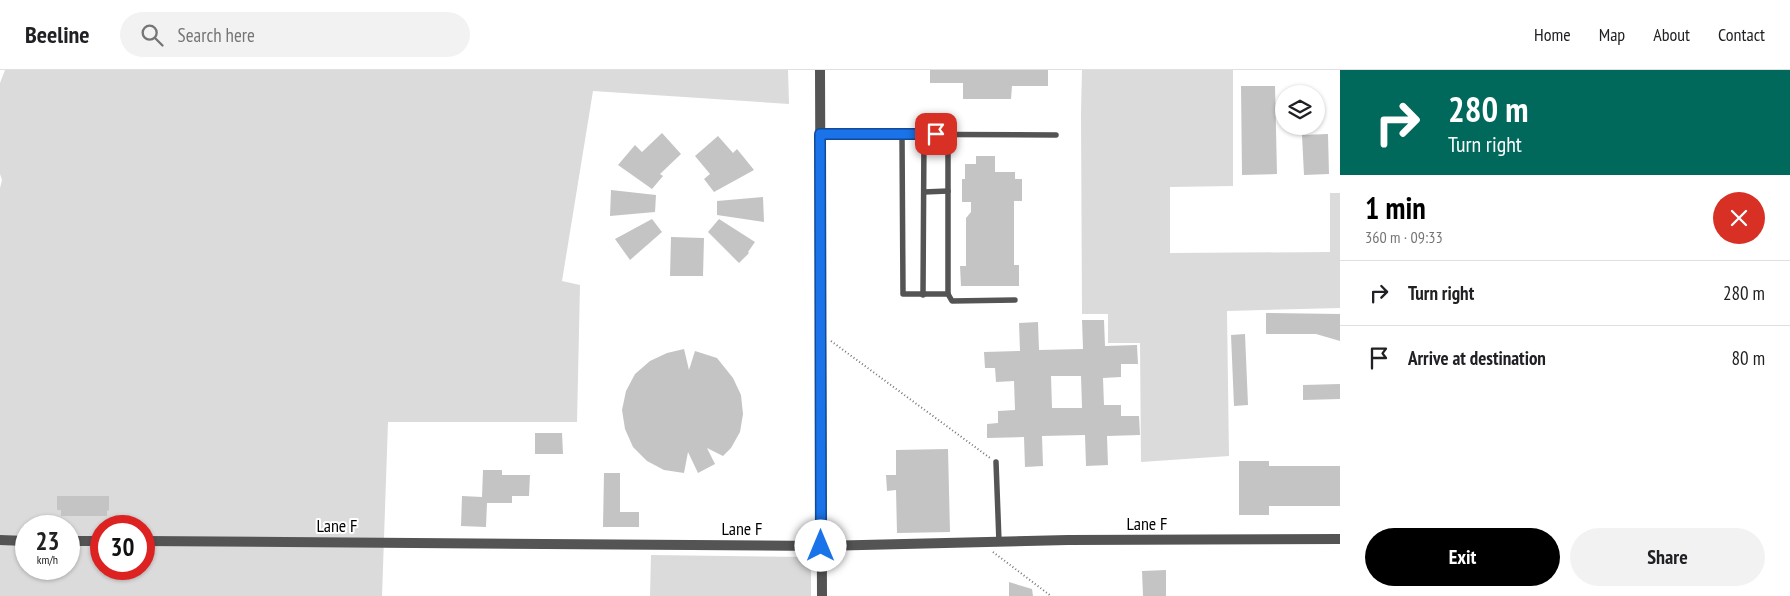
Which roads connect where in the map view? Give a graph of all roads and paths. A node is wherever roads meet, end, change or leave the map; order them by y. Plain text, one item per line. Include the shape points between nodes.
1 (820, 70) edge
2 (820, 134) junction
3 (948, 134) junction
4 (902, 135) junction
5 (924, 135) junction
6 (1056, 135) dead end
7 (948, 191) junction
8 (924, 192) junction
9 (948, 294) junction
10 (923, 295) junction
11 (1015, 300) dead end
12 (821, 333) junction
13 (996, 462) joint
14 (1340, 539) edge
15 (0, 540) edge
16 (15, 540) edge
17 (155, 541) edge
18 (979, 542) junction
19 (999, 542) junction
20 (821, 546) junction
21 (822, 596) edge
22 (1051, 596) edge

1 - 2 street
2 - 4 lane
2 - 12 street
3 - 5 lane
3 - 6 lane
3 - 7 lane
4 - 5 lane
4 - 10 lane via 903,294
5 - 8 lane
7 - 8 lane
7 - 9 lane
8 - 10 lane
9 - 10 lane
9 - 11 lane via 952,301
12 - 13 path
12 - 20 street
13 - 19 lane
14 - 19 street, Lane F
15 - 16 street
17 - 20 street, Lane F
18 - 19 street, Lane F
18 - 20 street, Lane F
18 - 22 path
20 - 21 street

